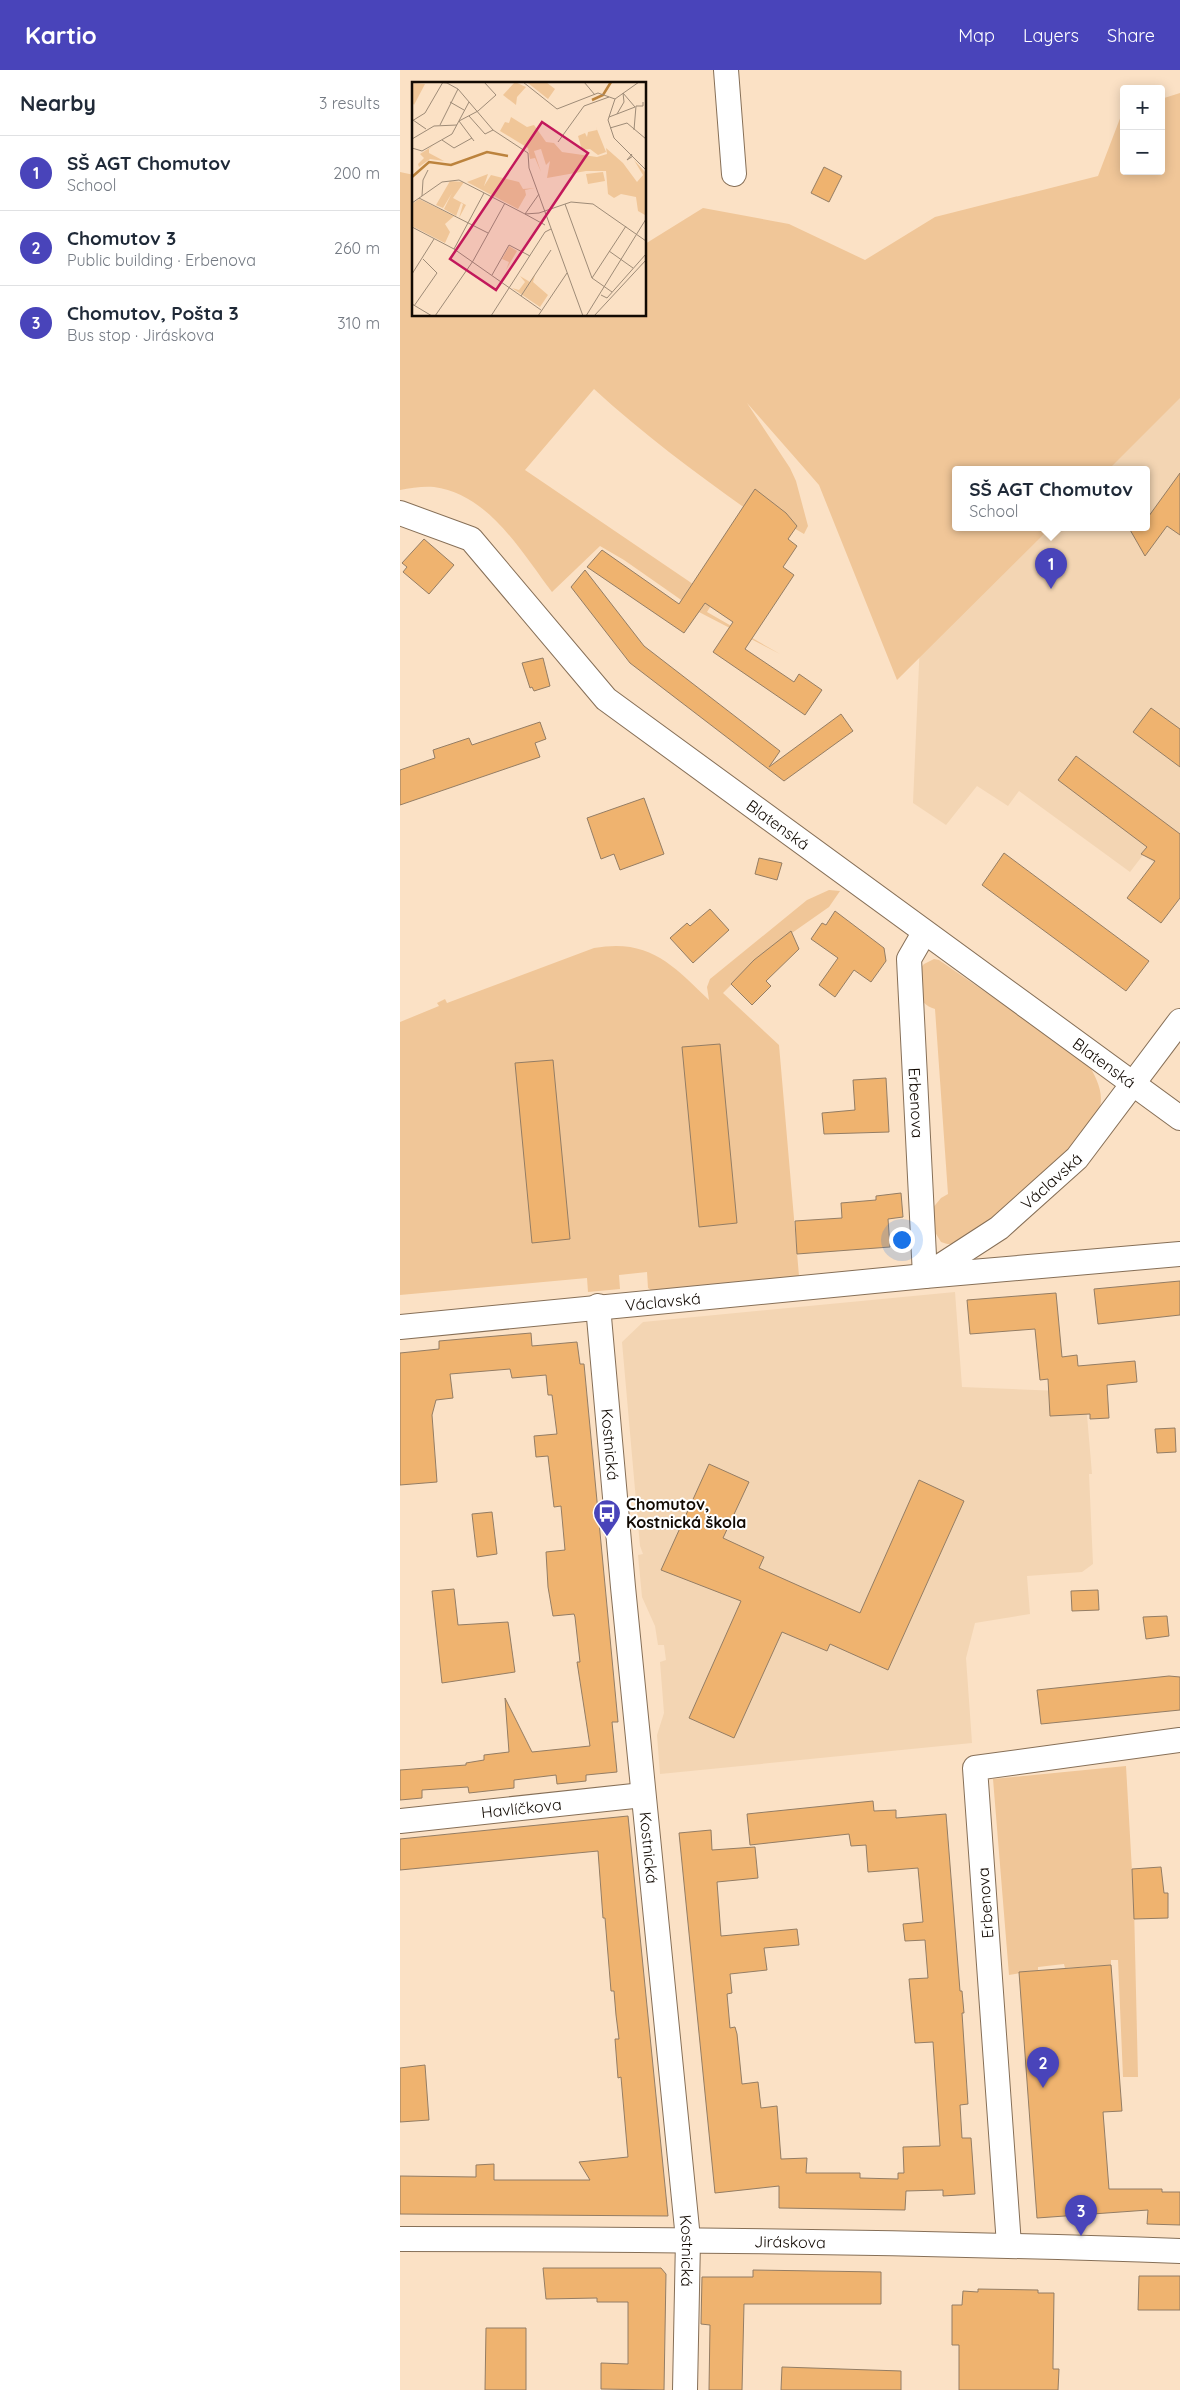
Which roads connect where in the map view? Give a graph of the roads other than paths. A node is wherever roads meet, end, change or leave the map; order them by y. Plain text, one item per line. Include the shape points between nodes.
1 (726, 70) edge
2 (734, 174) dead end
3 (400, 513) edge
4 (924, 933) junction
5 (1180, 1021) edge
6 (1135, 1083) junction
7 (1180, 1118) edge
8 (1180, 1254) edge
9 (925, 1276) junction
10 (598, 1306) junction
11 (400, 1327) edge
12 (1180, 1740) edge
13 (643, 1795) junction
14 (400, 1821) edge
15 (400, 2239) edge
16 (688, 2239) junction
17 (1009, 2245) junction
18 (1180, 2251) edge
19 (685, 2390) edge

1 - 2 street
3 - 4 street, Blatenská via 471,539 606,699
4 - 6 street, Blatenská
4 - 9 street, Erbenova via 909,959
5 - 6 street, Václavská
6 - 7 street, Blatenská
6 - 9 street, Václavská via 1077,1158 999,1228
8 - 9 street, Václavská
9 - 10 street, Václavská
10 - 11 street, Václavská
10 - 13 street, Kostnická
12 - 17 street, Erbenova via 975,1768
13 - 14 street, Havlíčkova
13 - 16 street, Kostnická
15 - 16 street, Jiráskova
16 - 17 street, Jiráskova
16 - 19 street, Kostnická
17 - 18 street, Jiráskova

